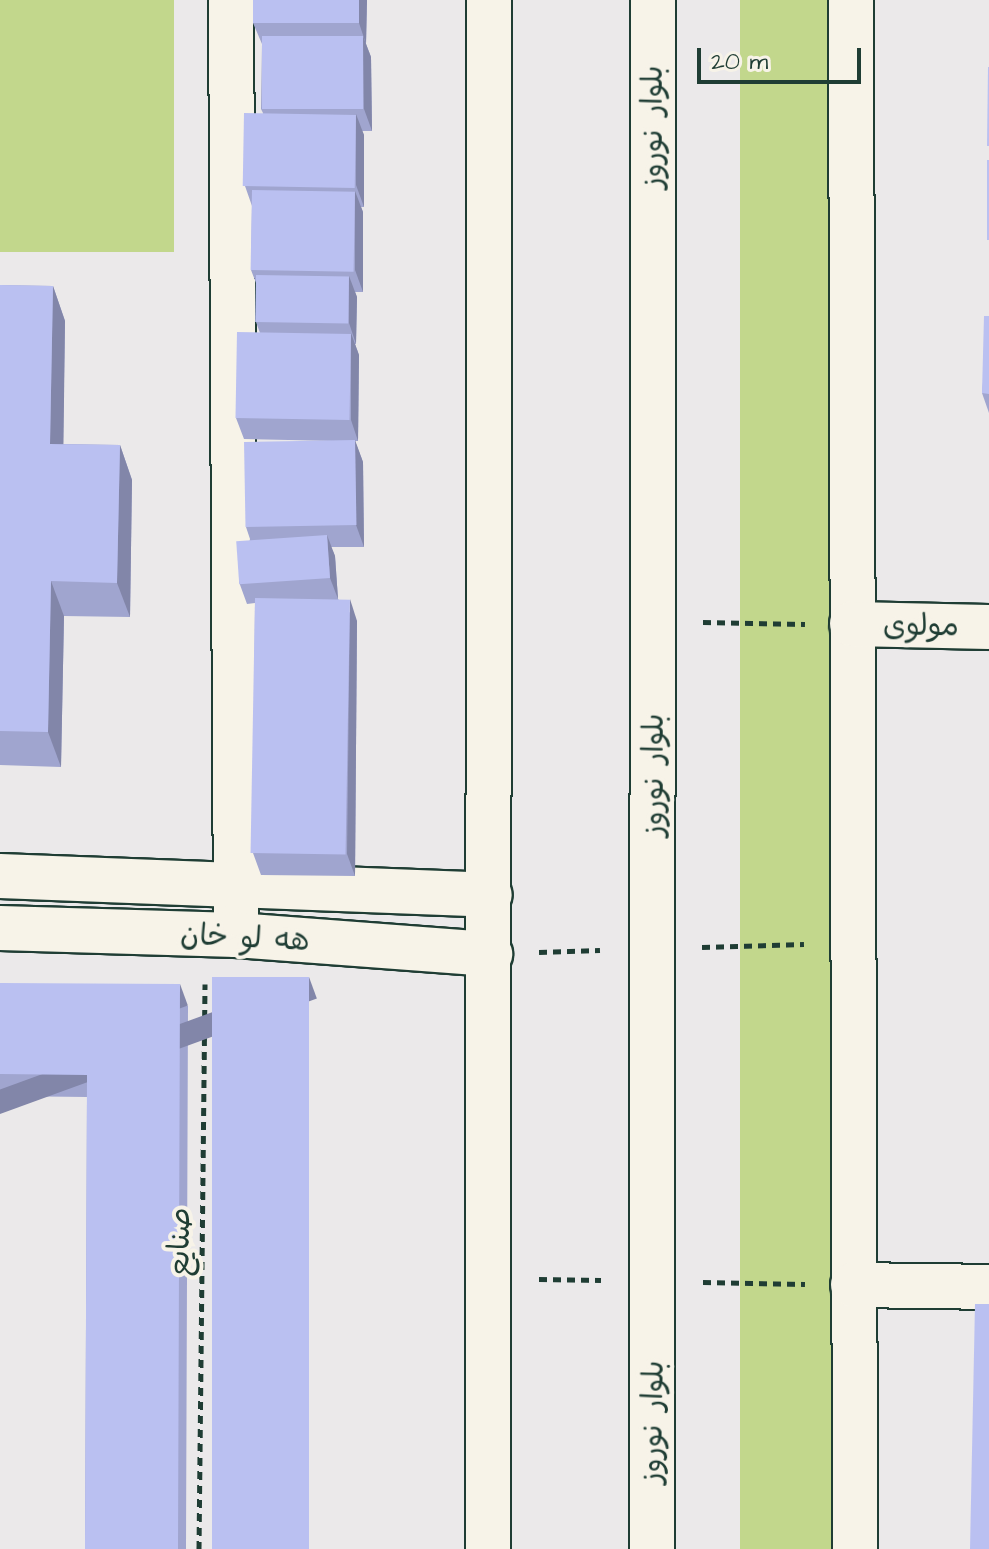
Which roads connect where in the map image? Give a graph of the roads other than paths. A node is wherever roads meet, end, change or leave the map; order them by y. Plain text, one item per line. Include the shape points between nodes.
1 (231, 0) edge
2 (489, 0) edge
3 (653, 0) edge
4 (851, 0) edge
5 (852, 624) junction
6 (989, 627) edge
7 (0, 876) edge
8 (238, 888) junction
9 (490, 895) junction
10 (0, 928) edge
11 (221, 935) junction
12 (490, 954) junction
13 (853, 1285) junction
14 (989, 1287) edge
15 (488, 1549) edge
16 (652, 1549) edge
17 (855, 1549) edge

1 - 8 street
2 - 9 street
3 - 16 street, بلوار نوروز
4 - 5 street
5 - 6 street, مولوی
5 - 13 street
7 - 8 street
8 - 9 street
8 - 11 street
9 - 12 street
10 - 11 street, هه لو خان
11 - 12 street, هه لو خان
12 - 15 street
13 - 14 street
13 - 17 street

